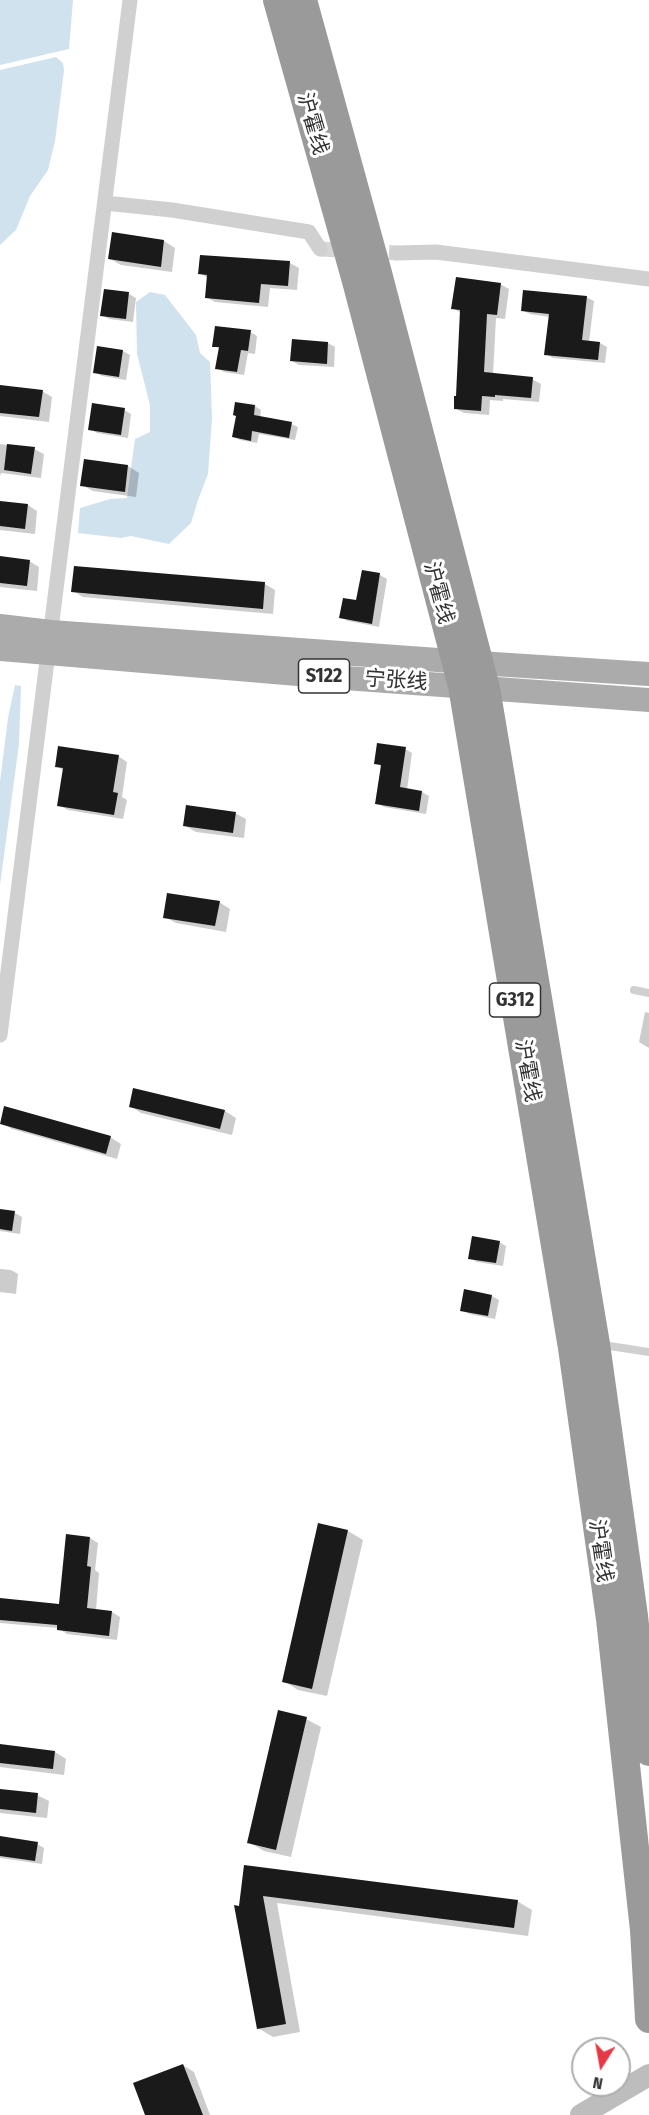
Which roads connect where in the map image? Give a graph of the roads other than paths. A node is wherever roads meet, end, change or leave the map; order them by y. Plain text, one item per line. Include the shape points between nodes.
1 (130, 0) edge
2 (277, 0) edge
3 (303, 0) edge
4 (105, 203) junction
5 (320, 249) tunnel mouth
6 (397, 253) tunnel mouth
7 (649, 279) edge
8 (0, 626) edge
9 (50, 642) junction
10 (0, 649) edge
11 (471, 674) junction
12 (649, 674) edge
13 (649, 700) edge
14 (634, 990) dead end
15 (649, 993) edge
16 (0, 1035) edge
17 (584, 1346) junction
18 (649, 1352) edge
19 (649, 1752) edge
20 (649, 2019) edge
21 (649, 2075) edge
22 (581, 2115) edge

1 - 4 street
2 - 11 highway, 沪霍线 / G312
3 - 11 highway, 沪霍线 / G312 via 378,273
4 - 5 street via 309,232
4 - 9 street
6 - 7 street via 436,252
8 - 9 main road, 宁张线 / S122
9 - 10 main road, 宁张线 / S122
9 - 11 main road, 宁张线 / S122
9 - 16 street
11 - 12 main road, 宁张线 / S122
11 - 13 main road, 宁张线 / S122
11 - 17 highway, 沪霍线 / G312
14 - 15 lane
17 - 18 lane
17 - 19 highway, 沪霍线 / G312 via 634,1616
17 - 20 highway, 沪霍线 / G312 via 644,1930
21 - 22 street

